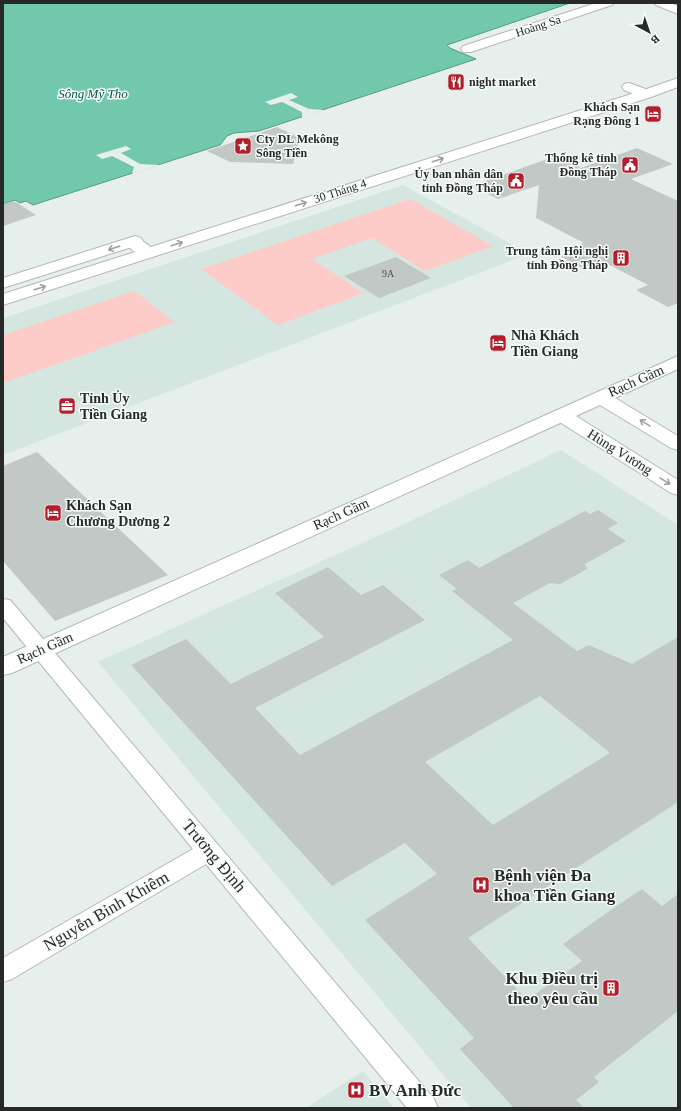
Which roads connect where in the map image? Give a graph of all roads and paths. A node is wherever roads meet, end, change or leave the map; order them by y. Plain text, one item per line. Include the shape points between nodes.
1 (608, 3) edge
2 (660, 3) edge
3 (678, 10) edge
4 (468, 48) dead end
5 (678, 71) edge
6 (678, 82) edge
7 (629, 87) junction
8 (646, 94) junction
9 (533, 116) dead end
10 (528, 131) junction
11 (247, 206) dead end
12 (143, 244) junction
13 (3, 283) edge
14 (3, 300) edge
15 (678, 362) edge
16 (601, 396) junction
17 (562, 415) junction
18 (678, 444) edge
19 (678, 489) edge
20 (3, 605) edge
21 (41, 650) junction
22 (3, 667) edge
23 (210, 851) junction
24 (3, 971) edge
25 (424, 1108) edge

1 - 4 main road, Hoàng Sa
2 - 3 main road
5 - 7 main road
6 - 8 main road, 30 Tháng 4
7 - 8 main road
7 - 9 main road
8 - 10 main road, 30 Tháng 4
10 - 11 main road, 30 Tháng 4 via 511,122
12 -> 10 main road, 30 Tháng 4
12 -> 13 main road, 30 Tháng 4
14 -> 12 main road, 30 Tháng 4
15 - 16 main road, Rạch Gầm
16 - 17 main road, Rạch Gầm
18 -> 16 main road
17 -> 19 main road, Hùng Vương
17 - 21 main road, Rạch Gầm
20 - 21 street, Trương Định
21 - 22 main road, Rạch Gầm
21 - 23 street, Trương Định
23 - 24 street, Nguyễn Bỉnh Khiêm
23 - 25 street, Trương Định

